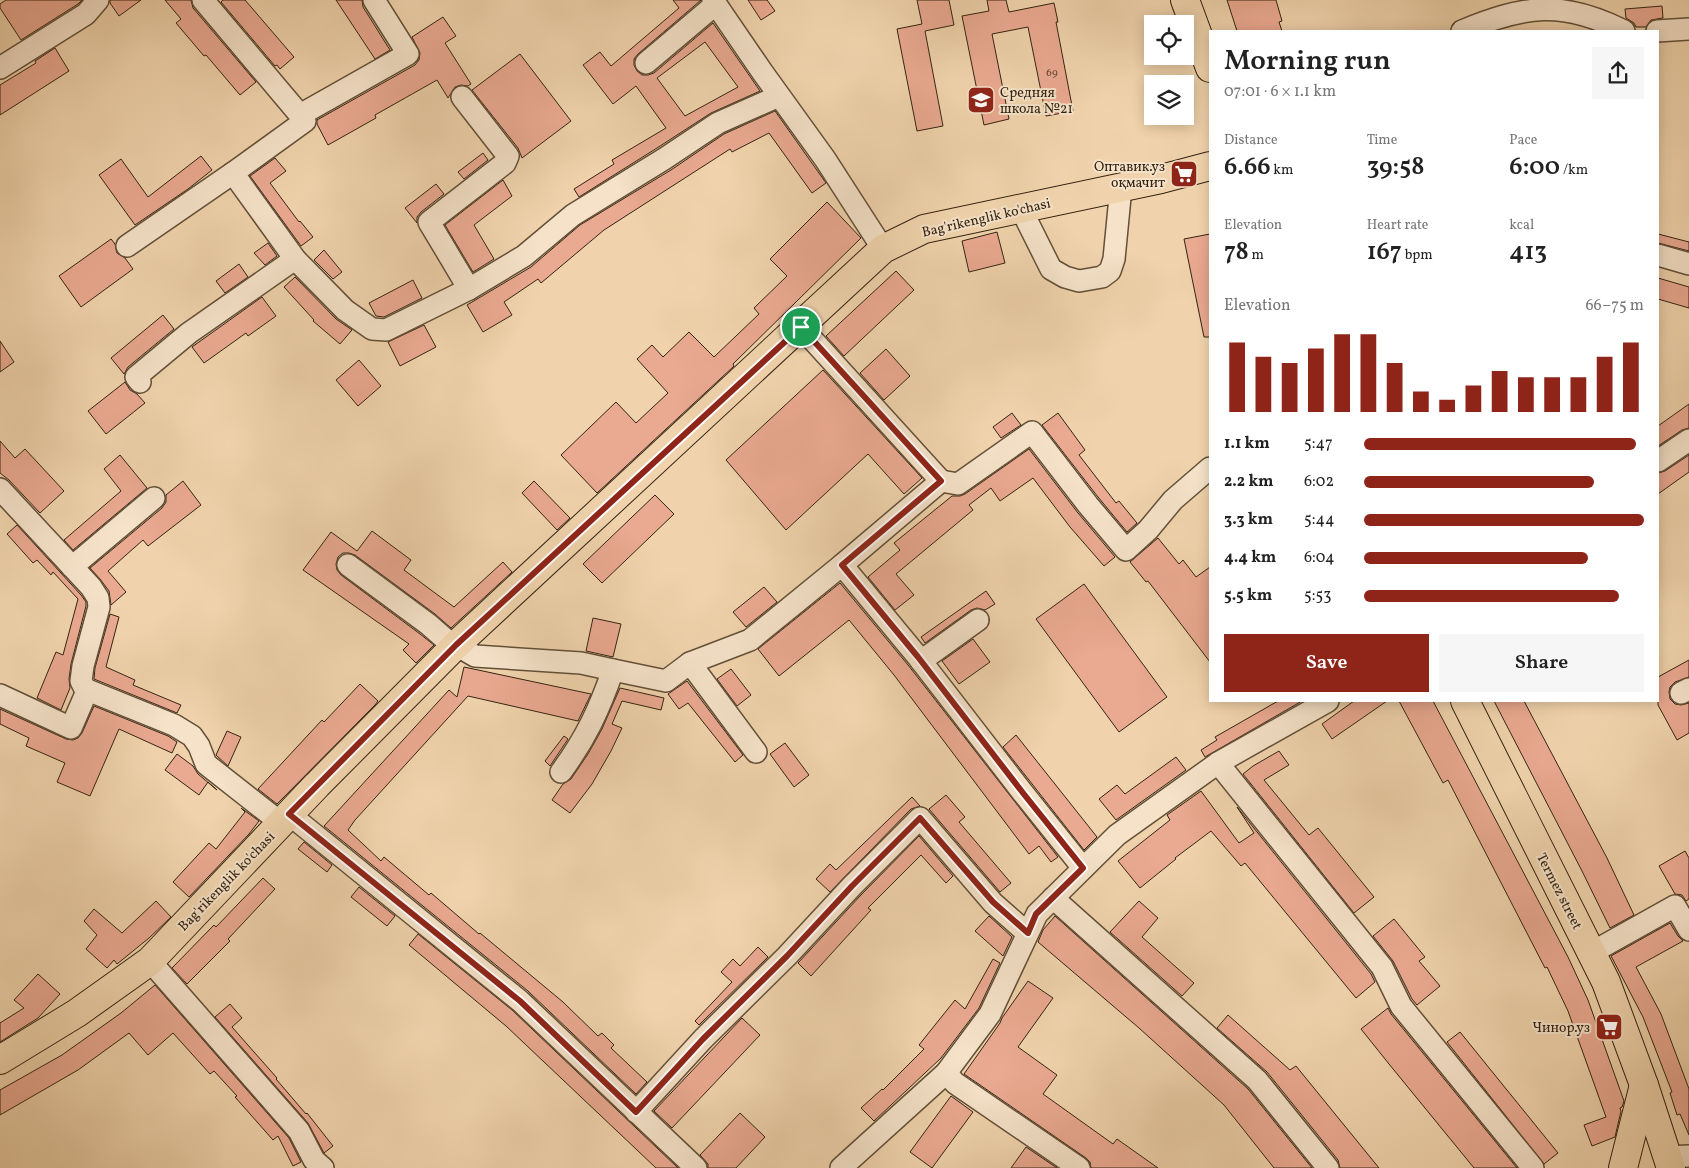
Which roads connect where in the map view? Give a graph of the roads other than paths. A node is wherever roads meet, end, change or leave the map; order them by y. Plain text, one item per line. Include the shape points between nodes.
1 (98, 0) edge
2 (203, 0) edge
3 (374, 0) edge
4 (1185, 0) edge
5 (715, 2) edge
6 (1689, 29) edge
7 (1464, 30) edge
8 (1622, 30) edge
9 (1659, 31) edge
10 (646, 63) dead end
11 (1209, 65) edge
12 (0, 68) edge
13 (779, 96) junction
14 (462, 97) dead end
15 (300, 114) junction
16 (1209, 166) edge
17 (233, 173) junction
18 (1121, 187) junction
19 (1022, 209) junction
20 (127, 246) dead end
21 (883, 248) junction
22 (1659, 255) edge
23 (295, 259) junction
24 (1689, 264) edge
25 (469, 290) junction
26 (801, 327) junction
27 (140, 382) dead end
28 (1689, 440) edge
29 (1659, 460) edge
30 (1209, 469) edge
31 (941, 481) junction
32 (0, 489) edge
33 (154, 498) dead end
34 (348, 565) dead end
35 (842, 565) junction
36 (72, 568) junction
37 (978, 620) dead end
38 (456, 645) junction
39 (921, 661) junction
40 (690, 663) junction
41 (613, 670) junction
42 (87, 690) junction
43 (0, 695) edge
44 (1326, 702) edge
45 (1466, 702) edge
46 (756, 752) dead end
47 (1218, 763) junction
48 (561, 772) dead end
49 (285, 819) junction
50 (1083, 868) junction
51 (1053, 898) junction
52 (1689, 930) edge
53 (1028, 933) junction
54 (1591, 953) junction
55 (150, 961) junction
56 (0, 1060) edge
57 (946, 1073) junction
58 (1644, 1085) junction
59 (636, 1112) junction
60 (1675, 1160) edge
61 (323, 1168) edge
62 (696, 1168) edge
63 (842, 1168) edge
64 (1079, 1168) edge
65 (1328, 1168) edge
66 (1533, 1168) edge
67 (1623, 1168) edge

1 - 12 street via 86,14
2 - 15 street
3 - 15 street via 408,54
4 - 11 main road
5 - 10 street
5 - 13 street
6 - 9 street
7 - 8 street via 1507,13 1546,6 1575,8
13 - 21 street
13 - 25 street via 718,123 574,215 524,256
14 - 25 street via 508,156 505,163 429,222
15 - 17 street via 305,121
16 - 18 main road, Bag'rikenglik ko'chasi
17 - 20 street
17 - 23 street
18 - 19 main road, Bag'rikenglik ko'chasi
18 - 19 street via 1114,259 1110,271 1102,277 1079,281 1051,269
19 - 21 main road, Bag'rikenglik ko'chasi via 924,229
21 - 26 main road, Bag'rikenglik ko'chasi
22 - 24 street
23 - 25 street via 345,310 372,329 386,330
23 - 27 street via 188,333 136,376
26 - 31 street
26 - 38 main road, Bag'rikenglik ko'chasi
28 - 29 street
30 - 31 street via 1173,500 1126,550 1032,432 958,484
31 - 35 street
32 - 36 street
33 - 36 street
34 - 38 street
35 - 39 street
35 - 40 street via 750,640
36 - 42 street via 98,598 99,607 81,681
37 - 39 street
38 - 41 street via 475,656 580,663
38 - 49 main road, Bag'rikenglik ko'chasi
39 - 50 street
40 - 41 street via 666,681
40 - 46 street
41 - 48 street via 602,704 586,736
42 - 43 street via 70,728
42 - 49 street via 174,725 192,736 206,764
44 - 47 street
45 - 54 main road, Termez street
47 - 50 street via 1117,835
47 - 66 street via 1382,967 1401,1006
49 - 55 main road, Bag'rikenglik ko'chasi
49 - 59 street via 520,1001
50 - 51 street
51 - 53 street via 1036,914
51 - 65 street via 1257,1080
52 - 54 street via 1675,906
53 - 57 street via 990,1014
53 - 59 street via 993,902 920,818 703,1039
54 - 58 main road, Termez street via 1606,982
55 - 56 main road, Bag'rikenglik ko'chasi via 77,1013
55 - 61 street via 299,1131 314,1160
57 - 63 street
57 - 64 street via 955,1083
58 - 60 main road, Termez street
58 - 67 main road
59 - 62 street

